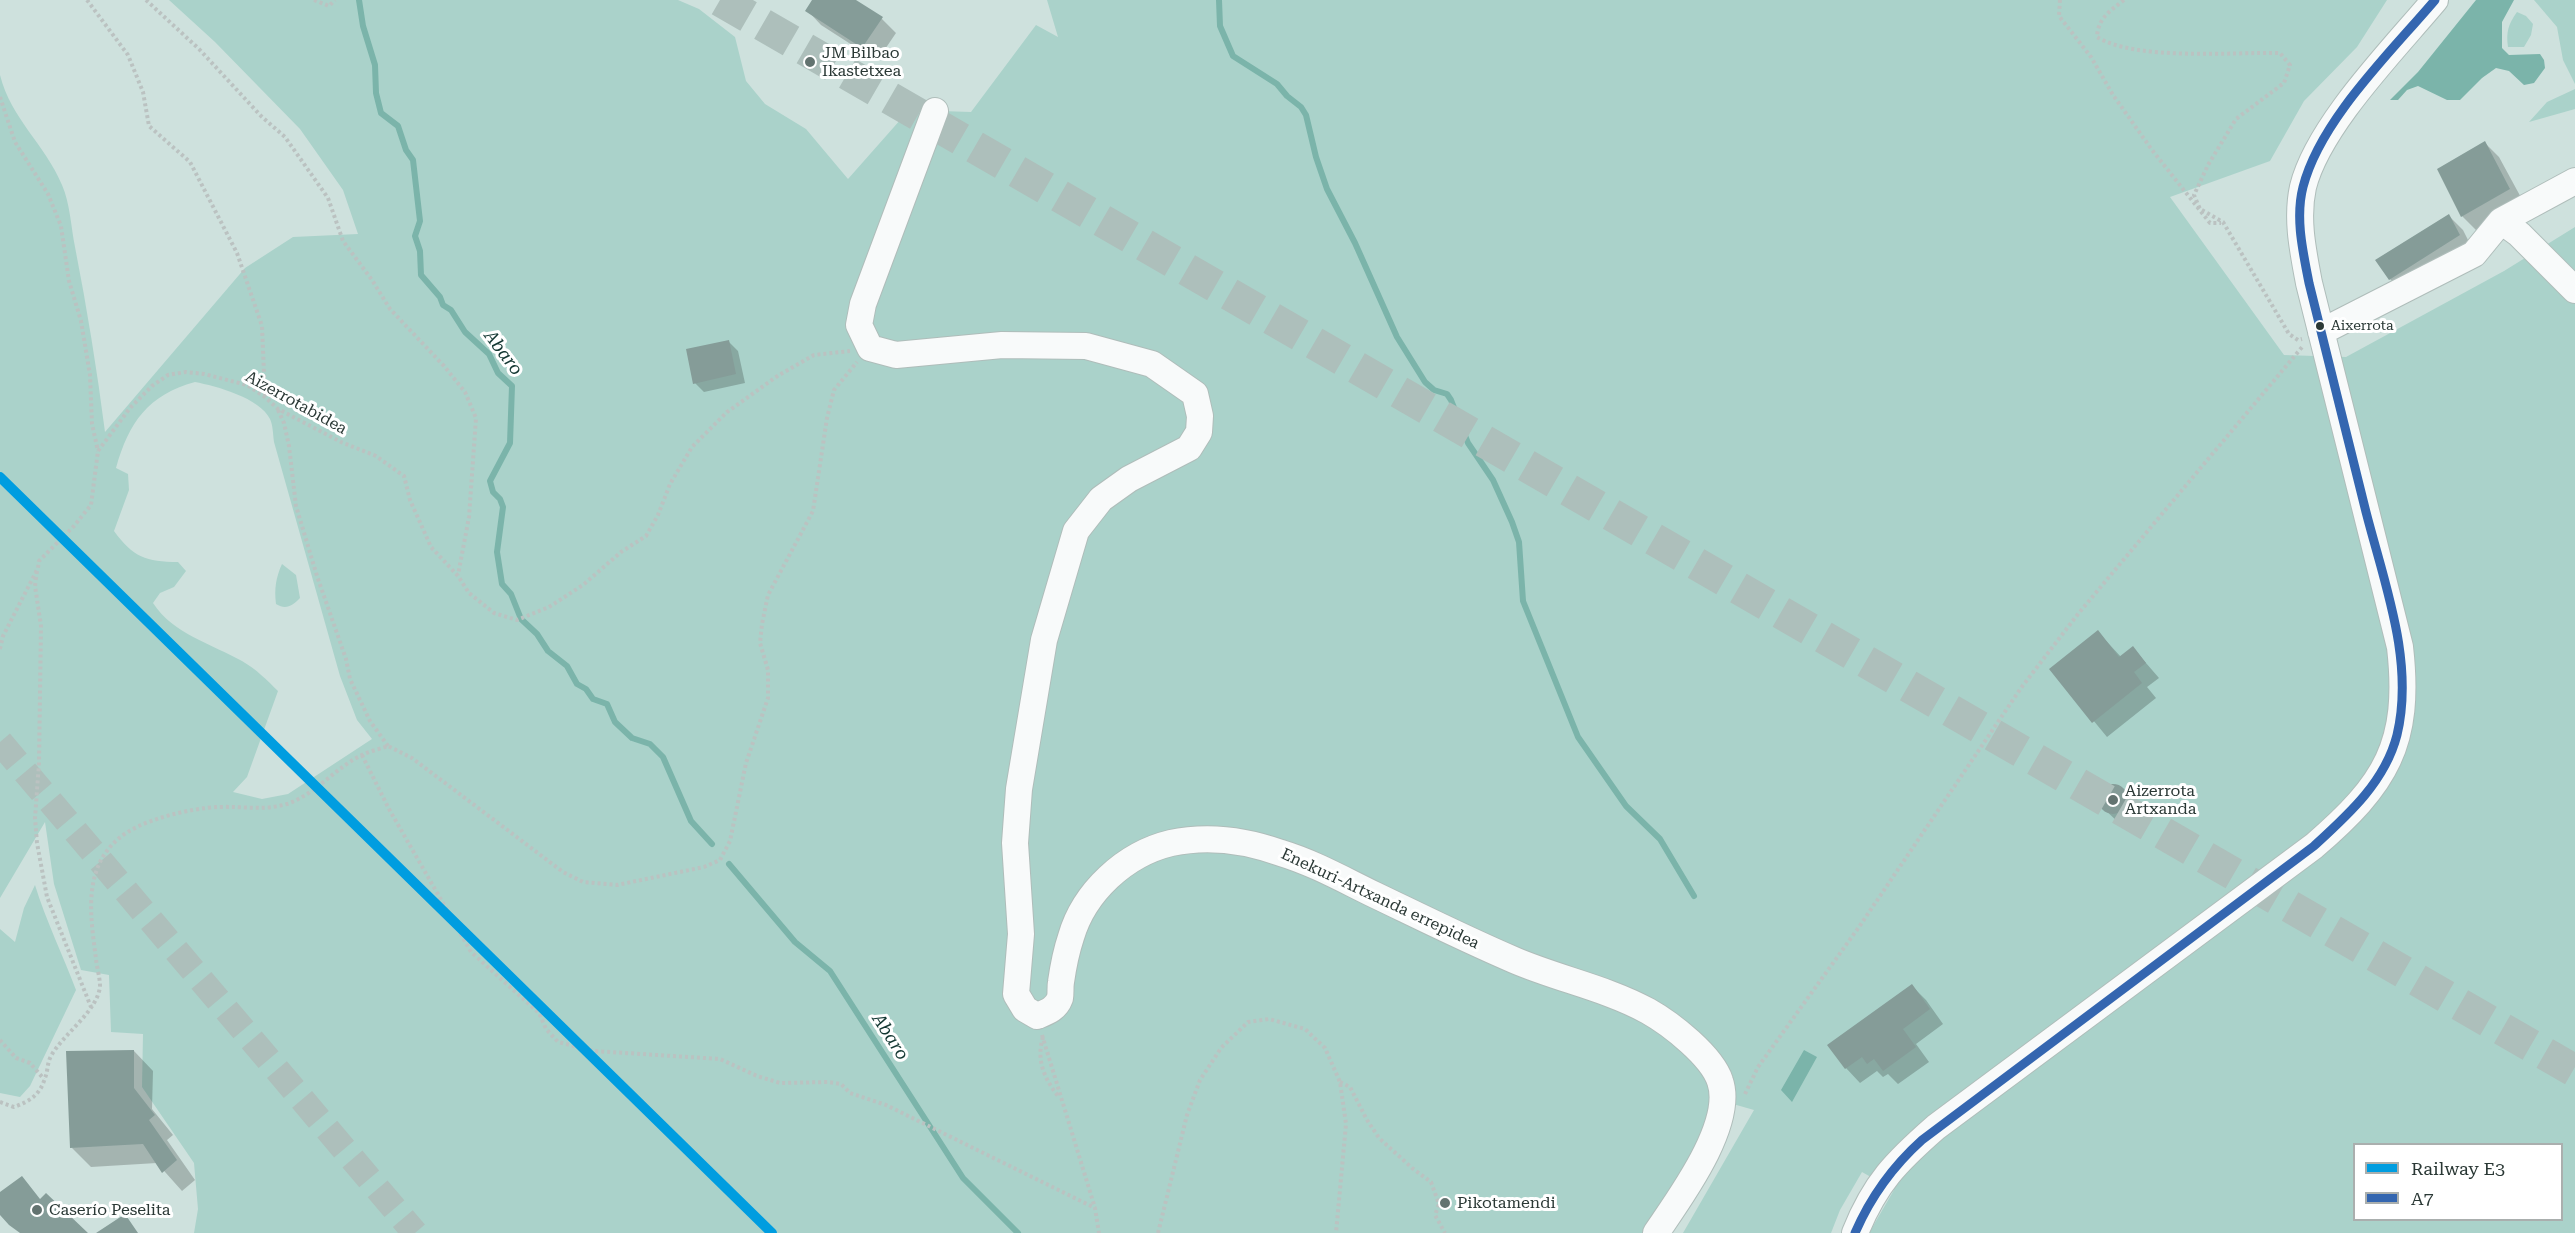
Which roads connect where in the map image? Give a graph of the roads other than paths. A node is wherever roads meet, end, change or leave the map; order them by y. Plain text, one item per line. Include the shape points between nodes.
1 (2435, 0) edge
2 (935, 111) dead end
3 (2575, 181) edge
4 (2501, 221) junction
5 (2575, 290) edge
6 (2314, 335) junction
7 (1656, 1233) edge
8 (1855, 1233) edge

1 - 6 street via 2348,105 2309,167 2303,188 2301,231
2 - 7 street, Enekuri-Artxanda errepidea via 863,304 859,325 870,348 896,355 1002,345 1086,346 1152,364 1195,394 1200,416 1198,432 1189,448 1129,479 1101,499 1076,531 1044,640 1019,789 1015,843 1021,934 1016,994 1025,1009 1040,1026 1052,1010 1060,998 1071,936 1081,911 1120,867 1166,844 1196,838 1232,840 1281,852 1517,962 1651,1012 1713,1065 1723,1093 1709,1147
3 - 4 street
4 - 5 street
4 - 6 street via 2474,254
6 - 8 street via 2400,647 2404,682 2400,723 2390,756 2375,784 2350,815 2314,846 1909,1151 1882,1180

